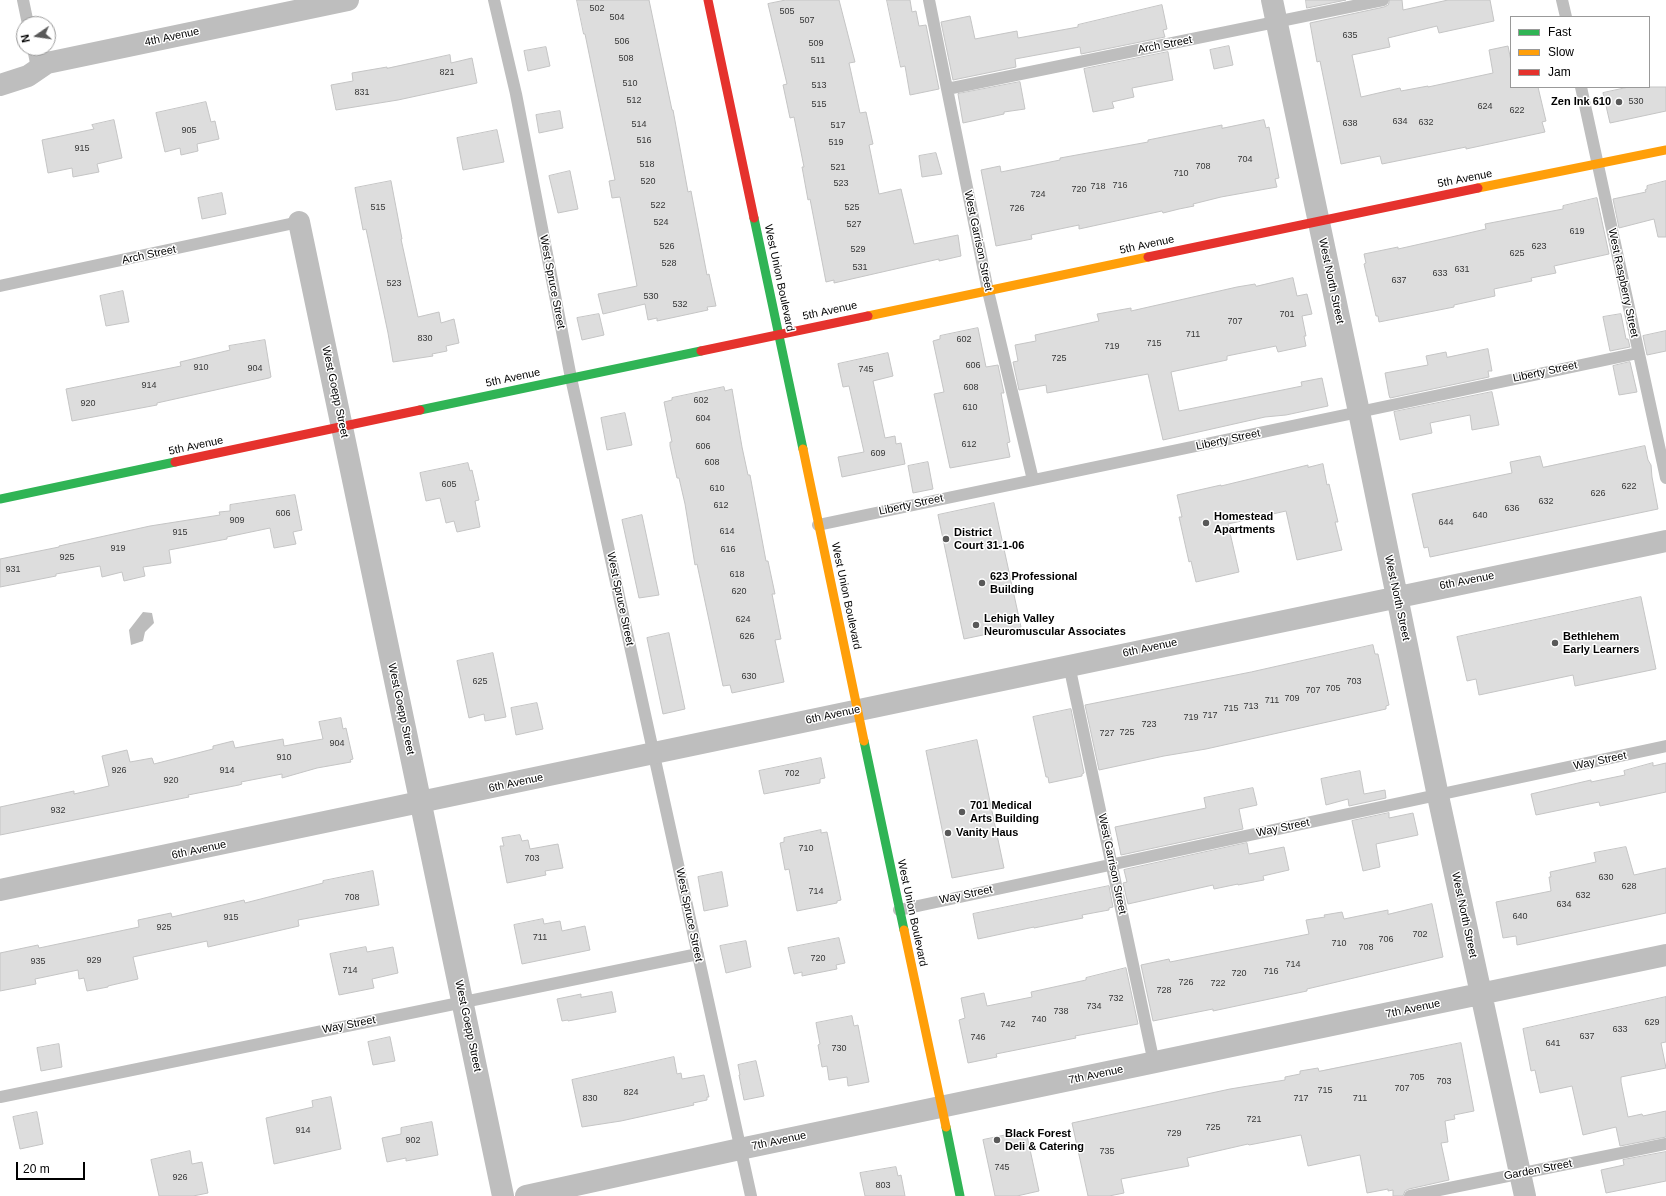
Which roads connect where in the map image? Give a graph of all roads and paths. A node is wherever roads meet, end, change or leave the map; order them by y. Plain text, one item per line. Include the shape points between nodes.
1 (22, 0) edge
2 (348, 0) edge
3 (494, 0) edge
4 (708, 0) edge
5 (929, 0) edge
6 (1272, 0) edge
7 (1383, 0) edge
8 (1562, 0) edge
9 (26, 16) edge
10 (1566, 16) edge
11 (1276, 23) junction
12 (35, 58) edge
13 (0, 85) edge
14 (1581, 88) edge
15 (947, 89) junction
16 (1666, 150) edge
17 (1597, 164) junction
18 (1318, 221) junction
19 (299, 222) joint
20 (0, 286) edge
21 (988, 291) junction
22 (779, 334) junction
23 (1638, 352) junction
24 (571, 378) junction
25 (1359, 412) junction
26 (342, 427) junction
27 (1666, 478) edge
28 (1033, 480) junction
29 (0, 499) edge
30 (818, 525) junction
31 (1666, 541) edge
32 (1396, 596) junction
33 (1069, 665) junction
34 (858, 710) junction
35 (1666, 746) edge
36 (654, 753) junction
37 (1438, 796) junction
38 (421, 803) junction
39 (1112, 863) junction
40 (0, 890) edge
41 (899, 910) junction
42 (698, 954) junction
43 (1666, 955) edge
44 (1482, 994) junction
45 (463, 1002) junction
46 (1154, 1063) junction
47 (0, 1097) edge
48 (941, 1108) junction
49 (1666, 1144) edge
50 (740, 1149) junction
51 (1520, 1173) junction
52 (503, 1196) edge
53 (526, 1196) edge
54 (751, 1196) edge
55 (960, 1196) edge
56 (1410, 1196) edge
57 (1525, 1196) edge

1 - 9 lane
2 - 12 street, 4th Avenue via 54,62 47,63
3 - 24 lane, West Spruce Street via 516,94
4 - 22 street, West Union Boulevard
5 - 15 lane, West Garrison Street
6 - 11 street, West North Street
7 - 11 lane, Arch Street
8 - 10 lane
11 - 15 lane, Arch Street
11 - 18 street, West North Street
12 - 13 street, 4th Avenue via 28,76
14 - 17 lane, West Raspberry Street
15 - 21 lane, West Garrison Street
16 - 17 street, 5th Avenue
17 - 18 street, 5th Avenue
17 - 23 lane, West Raspberry Street
18 - 21 street, 5th Avenue
18 - 25 street, West North Street
19 - 20 lane, Arch Street
19 - 26 street, West Goepp Street
21 - 22 street, 5th Avenue
21 - 28 lane, West Garrison Street
22 - 24 street, 5th Avenue
22 - 30 street, West Union Boulevard
23 - 25 lane, Liberty Street
23 - 27 lane, West Raspberry Street
24 - 26 street, 5th Avenue
24 - 36 lane, West Spruce Street
25 - 28 lane, Liberty Street
25 - 32 street, West North Street
26 - 29 street, 5th Avenue
26 - 38 street, West Goepp Street
28 - 30 lane, Liberty Street
30 - 34 street, West Union Boulevard
31 - 32 street, 6th Avenue
32 - 33 street, 6th Avenue
32 - 37 street, West North Street
33 - 34 street, 6th Avenue
33 - 39 lane, West Garrison Street
34 - 36 street, 6th Avenue
34 - 41 street, West Union Boulevard
35 - 37 lane, Way Street
36 - 38 street, 6th Avenue
36 - 42 lane, West Spruce Street
37 - 39 lane, Way Street
37 - 44 street, West North Street
38 - 40 street, 6th Avenue
38 - 45 street, West Goepp Street
39 - 41 lane, Way Street
39 - 46 lane, West Garrison Street
41 - 48 street, West Union Boulevard
42 - 45 lane, Way Street
42 - 50 lane, West Spruce Street
43 - 44 street, 7th Avenue
44 - 46 street, 7th Avenue
44 - 51 street, West North Street
45 - 47 lane, Way Street
45 - 52 street, West Goepp Street
46 - 48 street, 7th Avenue
48 - 50 street, 7th Avenue
48 - 55 street, West Union Boulevard
49 - 51 lane, Garden Street
50 - 53 street, 7th Avenue
50 - 54 lane, West Spruce Street
51 - 56 lane, Garden Street
51 - 57 street, West North Street

